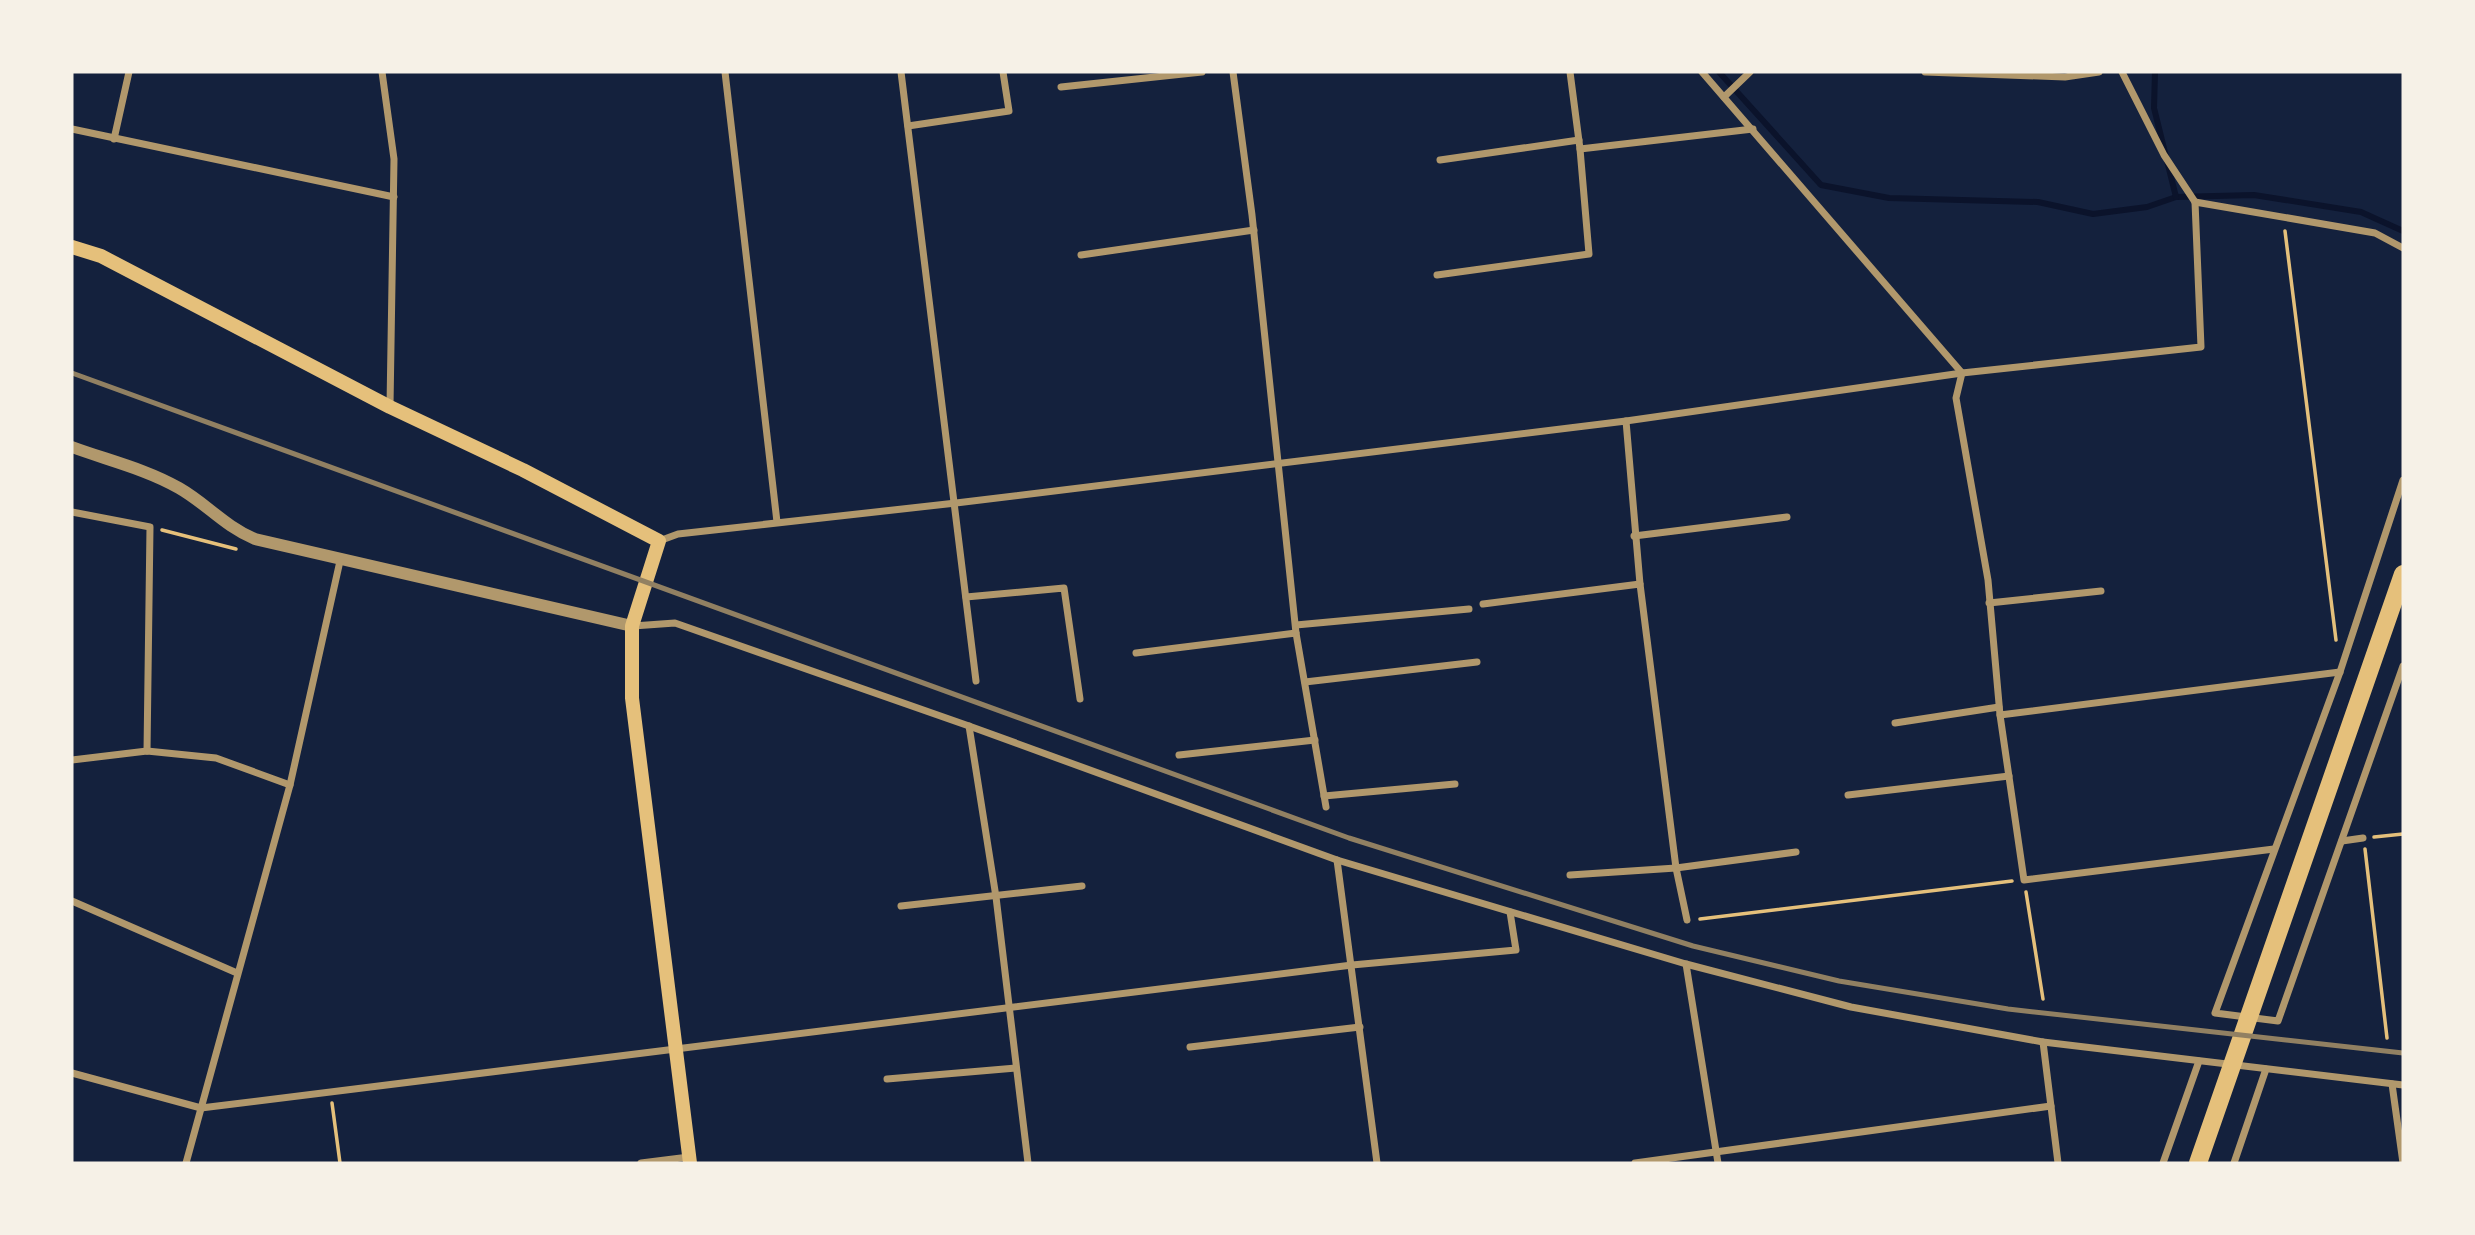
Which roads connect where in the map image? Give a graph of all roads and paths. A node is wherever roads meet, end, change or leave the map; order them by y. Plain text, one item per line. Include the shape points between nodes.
1 (129, 72) edge
2 (382, 72) edge
3 (725, 72) edge
4 (901, 72) edge
5 (1003, 72) edge
6 (1202, 72) edge
7 (1233, 72) edge
8 (1570, 72) edge
9 (1702, 72) edge
10 (1750, 72) edge
11 (1925, 72) edge
12 (2099, 72) edge
13 (2122, 72) edge
14 (1061, 87) dead end
15 (1724, 97) junction
16 (908, 126) junction
17 (72, 129) edge
18 (1753, 129) junction
19 (114, 139) junction
20 (1579, 140) junction
21 (1580, 149) junction
22 (1440, 160) dead end
23 (394, 197) junction
24 (2195, 202) junction
25 (2283, 218) junction
26 (1254, 230) junction
27 (72, 247) edge
28 (2403, 248) edge
29 (1081, 255) dead end
30 (1437, 275) dead end
31 (1962, 373) junction
32 (390, 407) junction
33 (1626, 421) junction
34 (72, 447) edge
35 (1280, 462) junction
36 (2403, 480) edge
37 (956, 503) junction
38 (72, 512) edge
39 (1787, 517) dead end
40 (777, 522) junction
41 (1634, 536) junction
42 (659, 541) junction
43 (340, 561) junction
44 (2403, 574) edge
45 (1640, 584) junction
46 (2101, 591) dead end
47 (966, 597) junction
48 (1989, 603) junction
49 (1483, 604) dead end
50 (1469, 608) dead end
51 (632, 626) junction
52 (1296, 629) junction
53 (1136, 653) dead end
54 (1477, 662) dead end
55 (2403, 666) edge
56 (2340, 671) junction
57 (976, 681) dead end
58 (1305, 682) junction
59 (1080, 699) dead end
60 (1999, 711) junction
61 (1895, 723) dead end
62 (969, 726) junction
63 (1315, 740) junction
64 (147, 751) junction
65 (1179, 755) dead end
66 (72, 760) edge
67 (2009, 776) junction
68 (1455, 784) dead end
69 (290, 785) junction
70 (1848, 795) dead end
71 (1324, 796) junction
72 (1326, 807) dead end
73 (2403, 834) edge
74 (2363, 838) junction
75 (2342, 841) junction
76 (2274, 849) junction
77 (1796, 852) dead end
78 (1337, 860) junction
79 (1676, 868) junction
80 (1570, 875) dead end
81 (2024, 880) junction
82 (1082, 886) dead end
83 (996, 897) junction
84 (72, 901) edge
85 (901, 906) dead end
86 (1510, 912) junction
87 (1687, 920) joint
88 (1686, 964) junction
89 (1352, 965) junction
90 (237, 973) junction
91 (2043, 999) dead end
92 (1009, 1010) junction
93 (1360, 1027) junction
94 (2387, 1038) dead end
95 (2043, 1042) junction
96 (1189, 1047) dead end
97 (677, 1048) junction
98 (2199, 1061) junction
99 (1016, 1068) junction
100 (2266, 1069) junction
101 (72, 1073) edge
102 (887, 1079) dead end
103 (2392, 1084) junction
104 (2403, 1084) edge
105 (331, 1093) junction
106 (2051, 1106) junction
107 (201, 1108) junction
108 (1716, 1153) junction
109 (690, 1160) edge
110 (186, 1163) edge
111 (340, 1163) edge
112 (641, 1163) edge
113 (1028, 1163) edge
114 (1377, 1163) edge
115 (1635, 1163) edge
116 (1718, 1163) edge
117 (2058, 1163) edge
118 (2163, 1163) edge
119 (2198, 1163) edge
120 (2234, 1163) edge
121 (2403, 1163) edge

1 - 19 street
2 - 23 street via 394,159
3 - 40 street
4 - 16 street
5 - 16 street via 1009,111
6 - 14 street
7 - 26 street
8 - 20 street
9 - 15 street
10 - 15 street
11 - 12 street via 2065,77
13 - 24 street via 2164,155
15 - 18 street
16 - 37 street
17 - 19 street
18 - 21 street
18 - 31 street
19 - 23 street
20 - 21 street
20 - 22 street
21 - 30 street via 1589,254
23 - 32 street
24 - 25 street
24 - 31 street via 2201,347
25 - 28 street via 2375,233
25 - 56 path
26 - 29 street
26 - 35 street
27 - 32 main road via 101,256
31 - 33 street
31 - 48 street via 1956,398
32 - 42 main road
33 - 35 street
33 - 41 street
34 - 43 street via 163,480 248,536
35 - 37 street
35 - 52 street
36 - 56 street
37 - 40 street
37 - 47 street
38 - 64 street via 150,527
39 - 41 street
40 - 42 street via 678,534
41 - 45 street
42 - 51 main road
43 - 51 street
43 - 69 street
44 - 119 main road
45 - 49 street
45 - 79 street
46 - 48 street
47 - 57 street
47 - 59 street via 1064,588
48 - 60 street
50 - 52 street
51 - 62 street via 676,623
51 - 97 main road via 632,698
52 - 53 street
52 - 58 street
54 - 58 street
55 - 75 street
56 - 60 street
56 - 76 street
58 - 63 street
60 - 61 street
60 - 67 street
62 - 78 street
62 - 83 street
63 - 65 street
63 - 71 street
64 - 66 street
64 - 69 street via 216,758
67 - 70 street
67 - 81 street
68 - 71 street
69 - 90 street
71 - 72 street
73 - 74 path
74 - 75 street
74 - 94 path
75 - 76 street via 2278,1021 2215,1013
76 - 81 street
77 - 79 street
78 - 86 street
78 - 89 street
79 - 80 street
79 - 87 street
81 - 87 path
81 - 91 path
82 - 83 street
83 - 85 street
83 - 92 street
84 - 90 street
86 - 88 street
86 - 89 street via 1516,950
88 - 95 street via 1851,1007
88 - 108 street
89 - 92 street
89 - 93 street
90 - 107 street
92 - 97 street
92 - 99 street
93 - 96 street
93 - 114 street
95 - 98 street
95 - 106 street
97 - 105 street
97 - 109 main road
98 - 100 street
98 - 118 street
99 - 102 street
99 - 113 street
100 - 103 street
100 - 120 street
101 - 107 street
103 - 104 street
103 - 121 street
105 - 107 street
105 - 111 path
106 - 108 street
106 - 117 street
107 - 110 street
108 - 115 street
108 - 116 street
109 - 112 street

